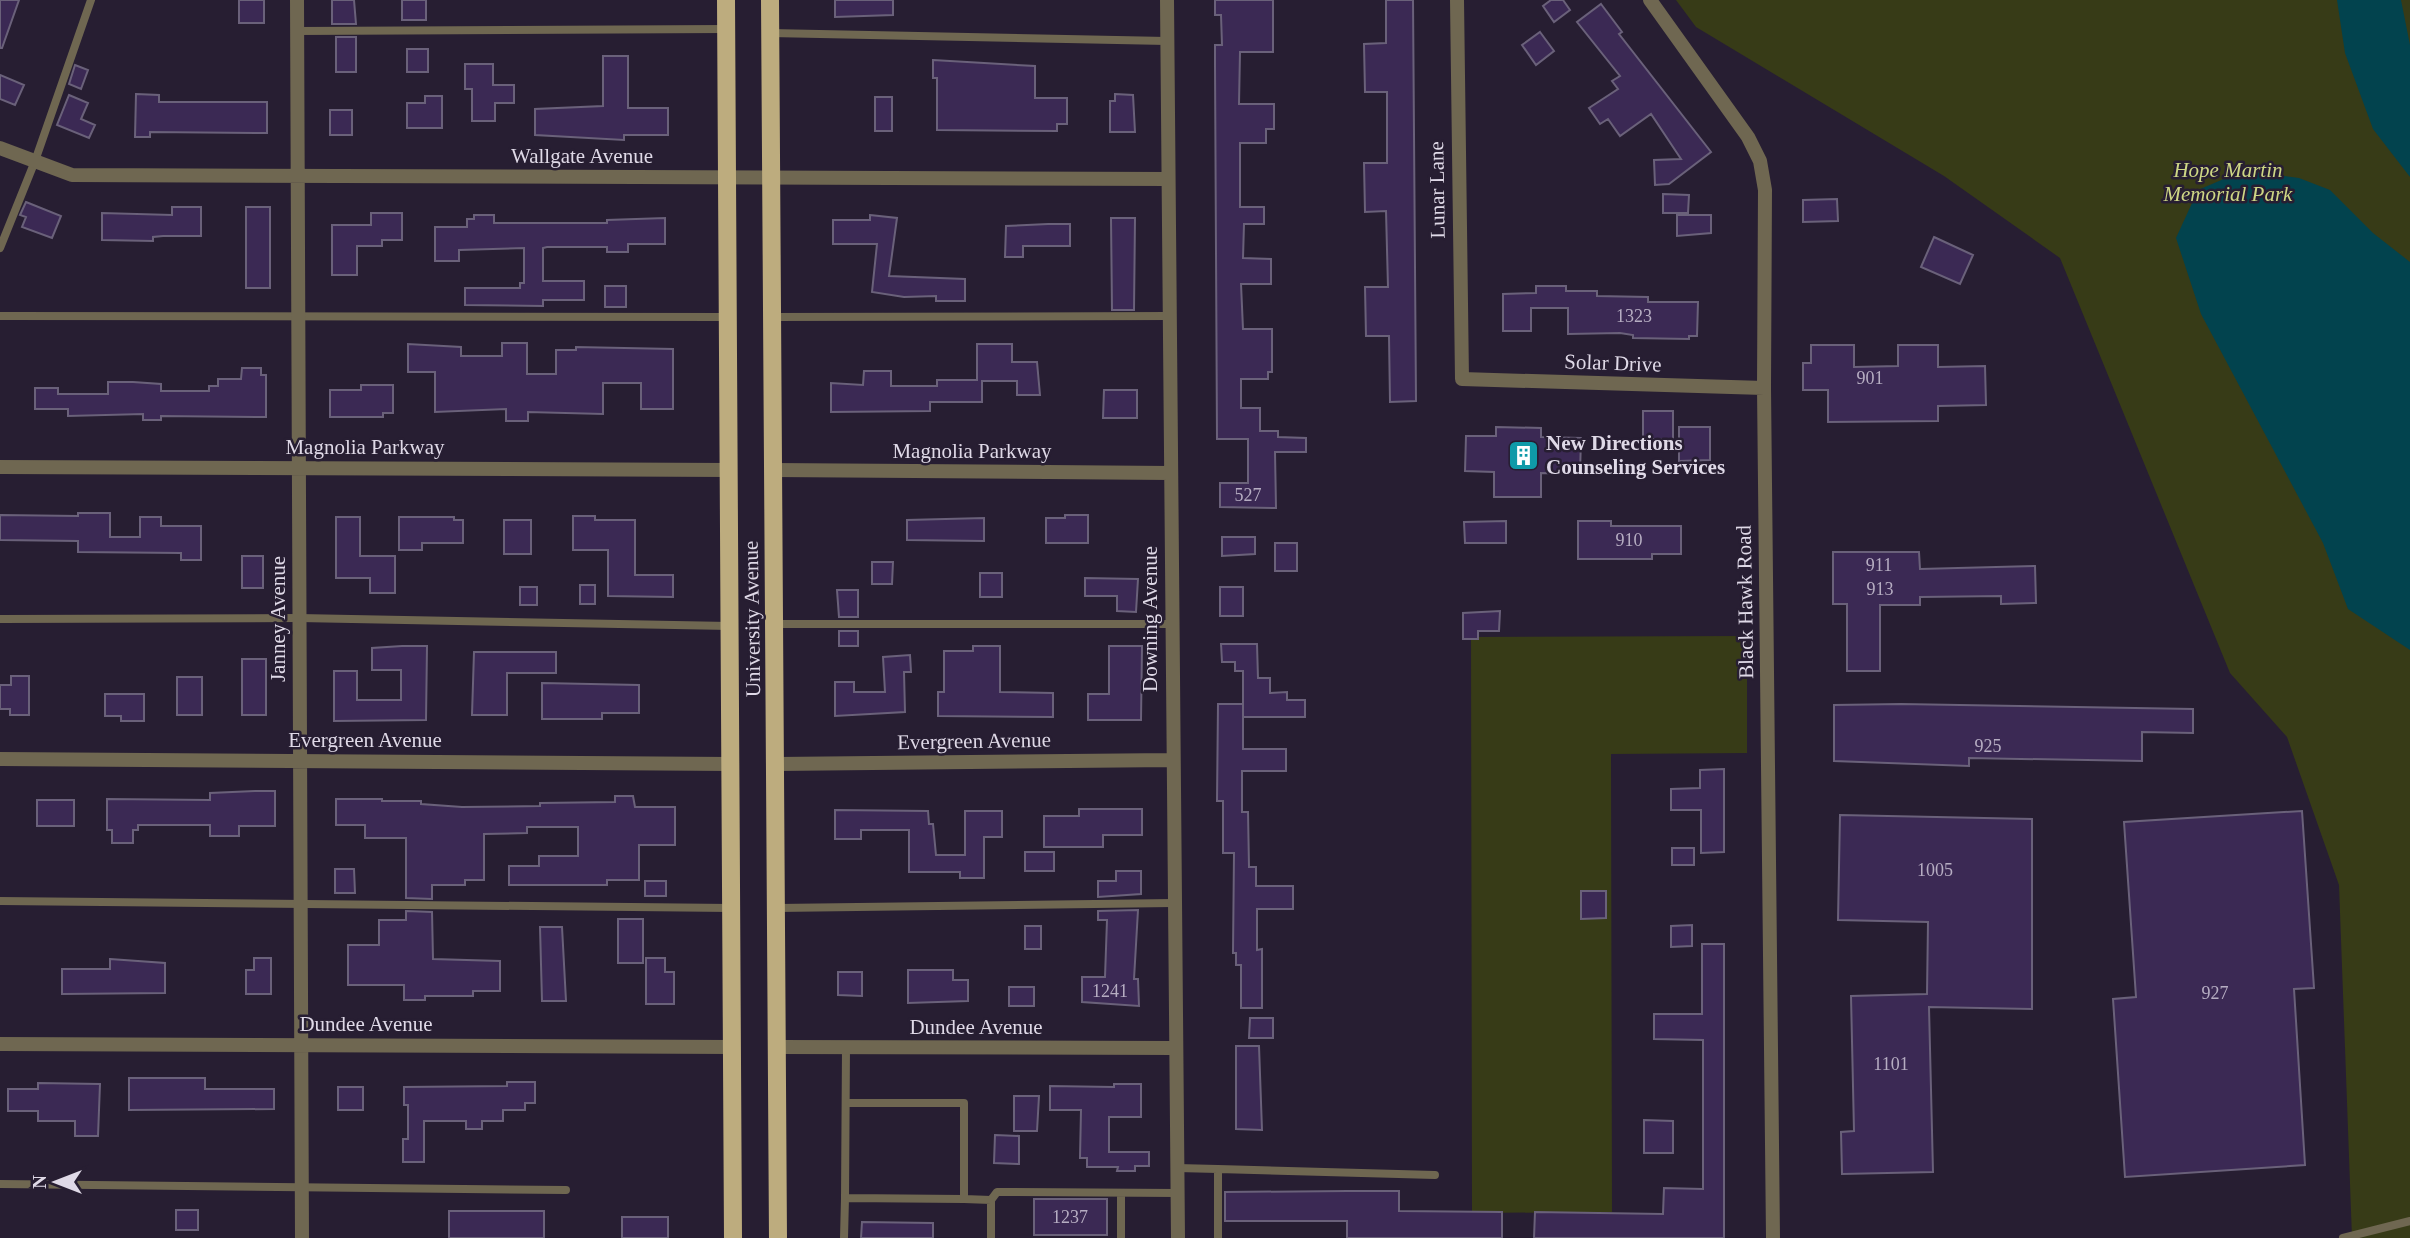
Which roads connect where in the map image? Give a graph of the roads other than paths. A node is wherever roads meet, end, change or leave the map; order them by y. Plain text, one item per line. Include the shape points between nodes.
1 (91, 0) edge
2 (297, 0) edge
3 (726, 0) edge
4 (770, 0) edge
5 (1167, 0) edge
6 (1457, 0) edge
7 (1650, 0) edge
8 (726, 29) junction
9 (297, 31) junction
10 (770, 33) junction
11 (1167, 41) junction
12 (0, 148) edge
13 (34, 161) junction
14 (298, 176) junction
15 (727, 178) junction
16 (770, 178) junction
17 (1168, 179) junction
18 (0, 248) edge
19 (0, 316) edge
20 (1169, 316) junction
21 (298, 317) junction
22 (728, 317) junction
23 (771, 317) junction
24 (1462, 379) joint
25 (1764, 388) junction
26 (0, 467) edge
27 (299, 467) junction
28 (729, 470) junction
29 (773, 470) junction
30 (1170, 473) junction
31 (299, 618) junction
32 (0, 619) edge
33 (775, 624) junction
34 (1171, 624) junction
35 (730, 626) junction
36 (0, 759) edge
37 (300, 760) junction
38 (1172, 760) junction
39 (731, 764) junction
40 (777, 764) junction
41 (0, 901) edge
42 (1173, 903) junction
43 (301, 905) junction
44 (731, 908) junction
45 (777, 908) junction
46 (0, 1044) edge
47 (301, 1045) junction
48 (732, 1047) junction
49 (776, 1047) junction
50 (846, 1047) junction
51 (1175, 1048) junction
52 (846, 1103) junction
53 (1177, 1168) junction
54 (1218, 1169) junction
55 (1435, 1175) dead end
56 (0, 1184) edge
57 (302, 1188) junction
58 (566, 1191) dead end
59 (1121, 1193) junction
60 (1177, 1193) junction
61 (845, 1198) junction
62 (964, 1199) junction
63 (991, 1200) junction
64 (2410, 1221) edge
65 (302, 1238) edge
66 (733, 1238) edge
67 (778, 1238) edge
68 (844, 1238) edge
69 (991, 1238) edge
70 (1121, 1238) edge
71 (1178, 1238) edge
72 (1218, 1238) edge
73 (1773, 1238) edge
74 (2343, 1238) edge

1 - 13 lane
2 - 9 street, Janney Avenue
3 - 8 main road, University Avenue
4 - 10 main road, University Avenue
5 - 11 street, Downing Avenue
6 - 24 street, Lunar Lane
7 - 25 street, Black Hawk Road via 1748,136 1760,161 1765,190
8 - 9 lane
8 - 15 main road, University Avenue
9 - 14 street, Janney Avenue
10 - 11 lane
10 - 16 main road, University Avenue
11 - 17 street, Downing Avenue
12 - 13 street, Wallgate Avenue
13 - 14 street, Wallgate Avenue via 72,175
13 - 18 lane
14 - 15 street, Wallgate Avenue
14 - 21 street, Janney Avenue
15 - 16 street, Wallgate Avenue
15 - 22 main road, University Avenue
16 - 17 street, Wallgate Avenue
16 - 23 main road, University Avenue
17 - 20 street, Downing Avenue
19 - 21 lane
20 - 23 lane
20 - 30 street, Downing Avenue
21 - 22 lane
21 - 27 street, Janney Avenue
22 - 28 main road, University Avenue
23 - 29 main road, University Avenue
24 - 25 street, Solar Drive
25 - 73 street, Black Hawk Road
26 - 27 street, Magnolia Parkway
27 - 28 street, Magnolia Parkway
27 - 31 street, Janney Avenue
28 - 35 main road, University Avenue
29 - 30 street, Magnolia Parkway
29 - 33 main road, University Avenue
30 - 34 street, Downing Avenue
31 - 32 lane
31 - 35 lane
31 - 37 street, Janney Avenue
33 - 34 lane
33 - 40 main road, University Avenue
34 - 38 street, Downing Avenue
35 - 39 main road, University Avenue
36 - 37 street, Evergreen Avenue
37 - 39 street, Evergreen Avenue
37 - 43 street, Janney Avenue
38 - 40 street, Evergreen Avenue
38 - 42 street, Downing Avenue
39 - 44 main road, University Avenue
40 - 45 main road, University Avenue
41 - 43 lane
42 - 45 lane
42 - 51 street, Downing Avenue
43 - 44 lane
43 - 47 street, Janney Avenue
44 - 48 main road, University Avenue
45 - 49 main road, University Avenue
46 - 47 street, Dundee Avenue
47 - 48 street, Dundee Avenue
47 - 57 street, Janney Avenue
48 - 66 main road, University Avenue
49 - 50 street, Dundee Avenue
49 - 67 main road, University Avenue
50 - 51 street, Dundee Avenue
50 - 52 lane
51 - 53 street, Downing Avenue
52 - 61 lane
52 - 62 lane via 964,1103
53 - 54 lane
53 - 60 street, Downing Avenue
54 - 55 lane
54 - 72 lane
56 - 57 lane
57 - 58 lane
57 - 65 street, Janney Avenue
59 - 60 lane
59 - 63 lane via 997,1192
59 - 70 lane
60 - 71 street, Downing Avenue
61 - 62 lane
61 - 68 lane
62 - 63 lane
63 - 69 lane
64 - 74 lane

